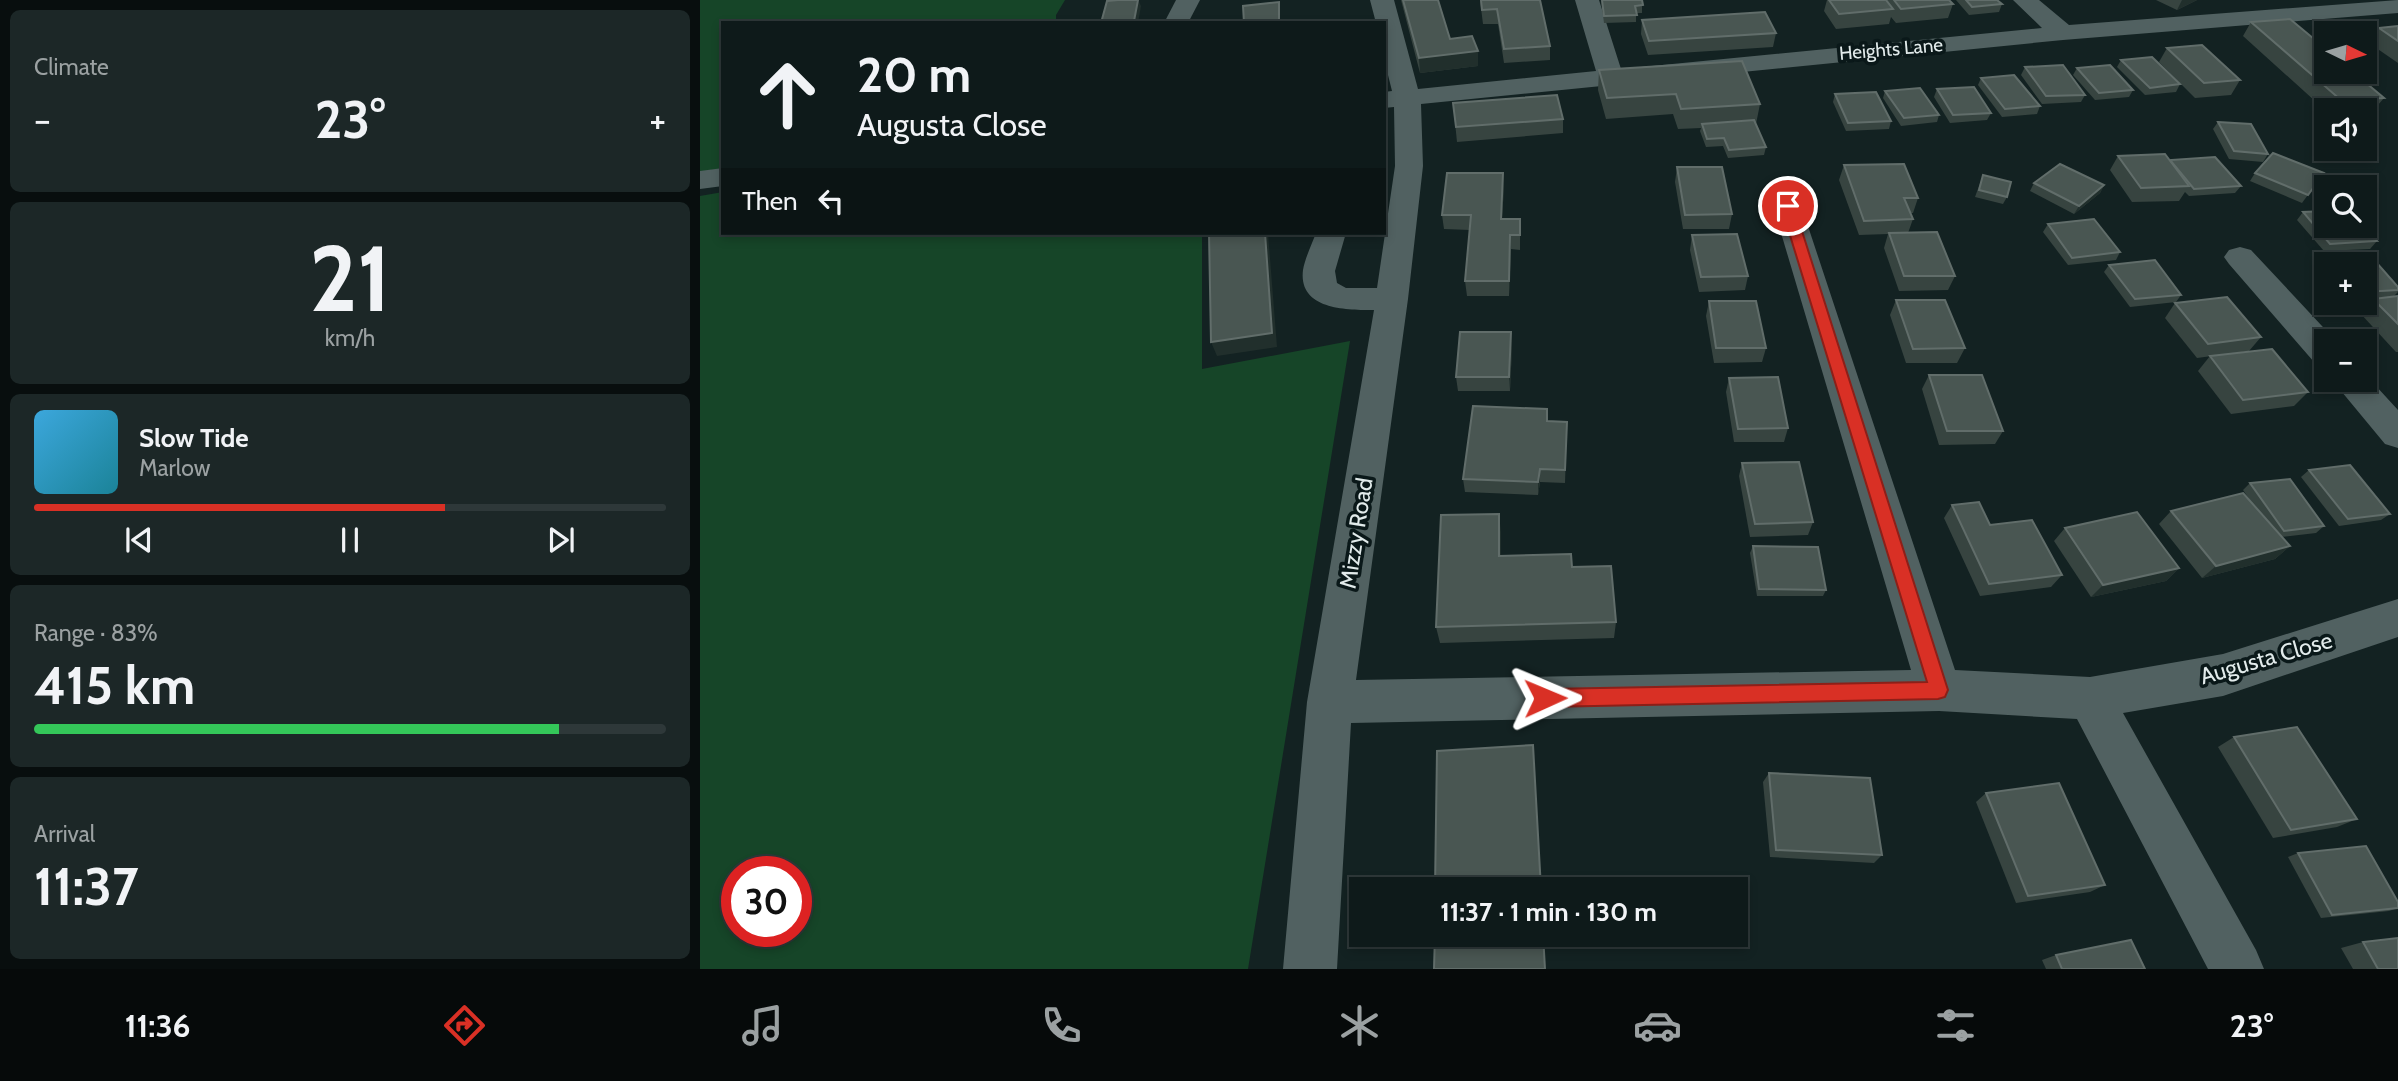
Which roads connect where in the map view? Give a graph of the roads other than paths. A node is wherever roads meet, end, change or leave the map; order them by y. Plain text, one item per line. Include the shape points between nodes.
1 (1188, 0) edge
2 (1381, 0) edge
3 (1587, 0) edge
4 (2025, 0) edge
5 (2395, 9) edge
6 (1177, 21) edge
7 (1384, 21) edge
8 (1386, 33) edge
9 (2063, 33) junction
10 (1610, 76) junction
11 (1396, 99) edge
12 (721, 177) edge
13 (700, 180) edge
14 (1788, 206) dead end
15 (1330, 235) edge
16 (2240, 257) dead end
17 (1392, 299) junction
18 (2314, 340) edge
19 (2361, 392) edge
20 (2398, 433) edge
21 (2398, 618) edge
22 (1938, 690) junction
23 (2090, 698) junction
24 (1330, 702) junction
25 (1310, 969) edge
26 (2237, 969) edge

1 - 6 street
2 - 7 street, Mizzy Road
3 - 10 street
4 - 9 street
5 - 9 street, Heights Lane
8 - 11 street, Mizzy Road
9 - 10 street, Heights Lane
10 - 11 street, Heights Lane
11 - 17 street, Mizzy Road via 1409,166
12 - 13 street
14 - 22 street
15 - 17 street via 1319,271 1322,289 1341,299
16 - 18 street
17 - 24 street, Mizzy Road
19 - 20 street
21 - 23 street, Augusta Close via 2223,675
22 - 23 street, Augusta Close
22 - 24 street, Augusta Close
23 - 26 street
24 - 25 street, Mizzy Road

